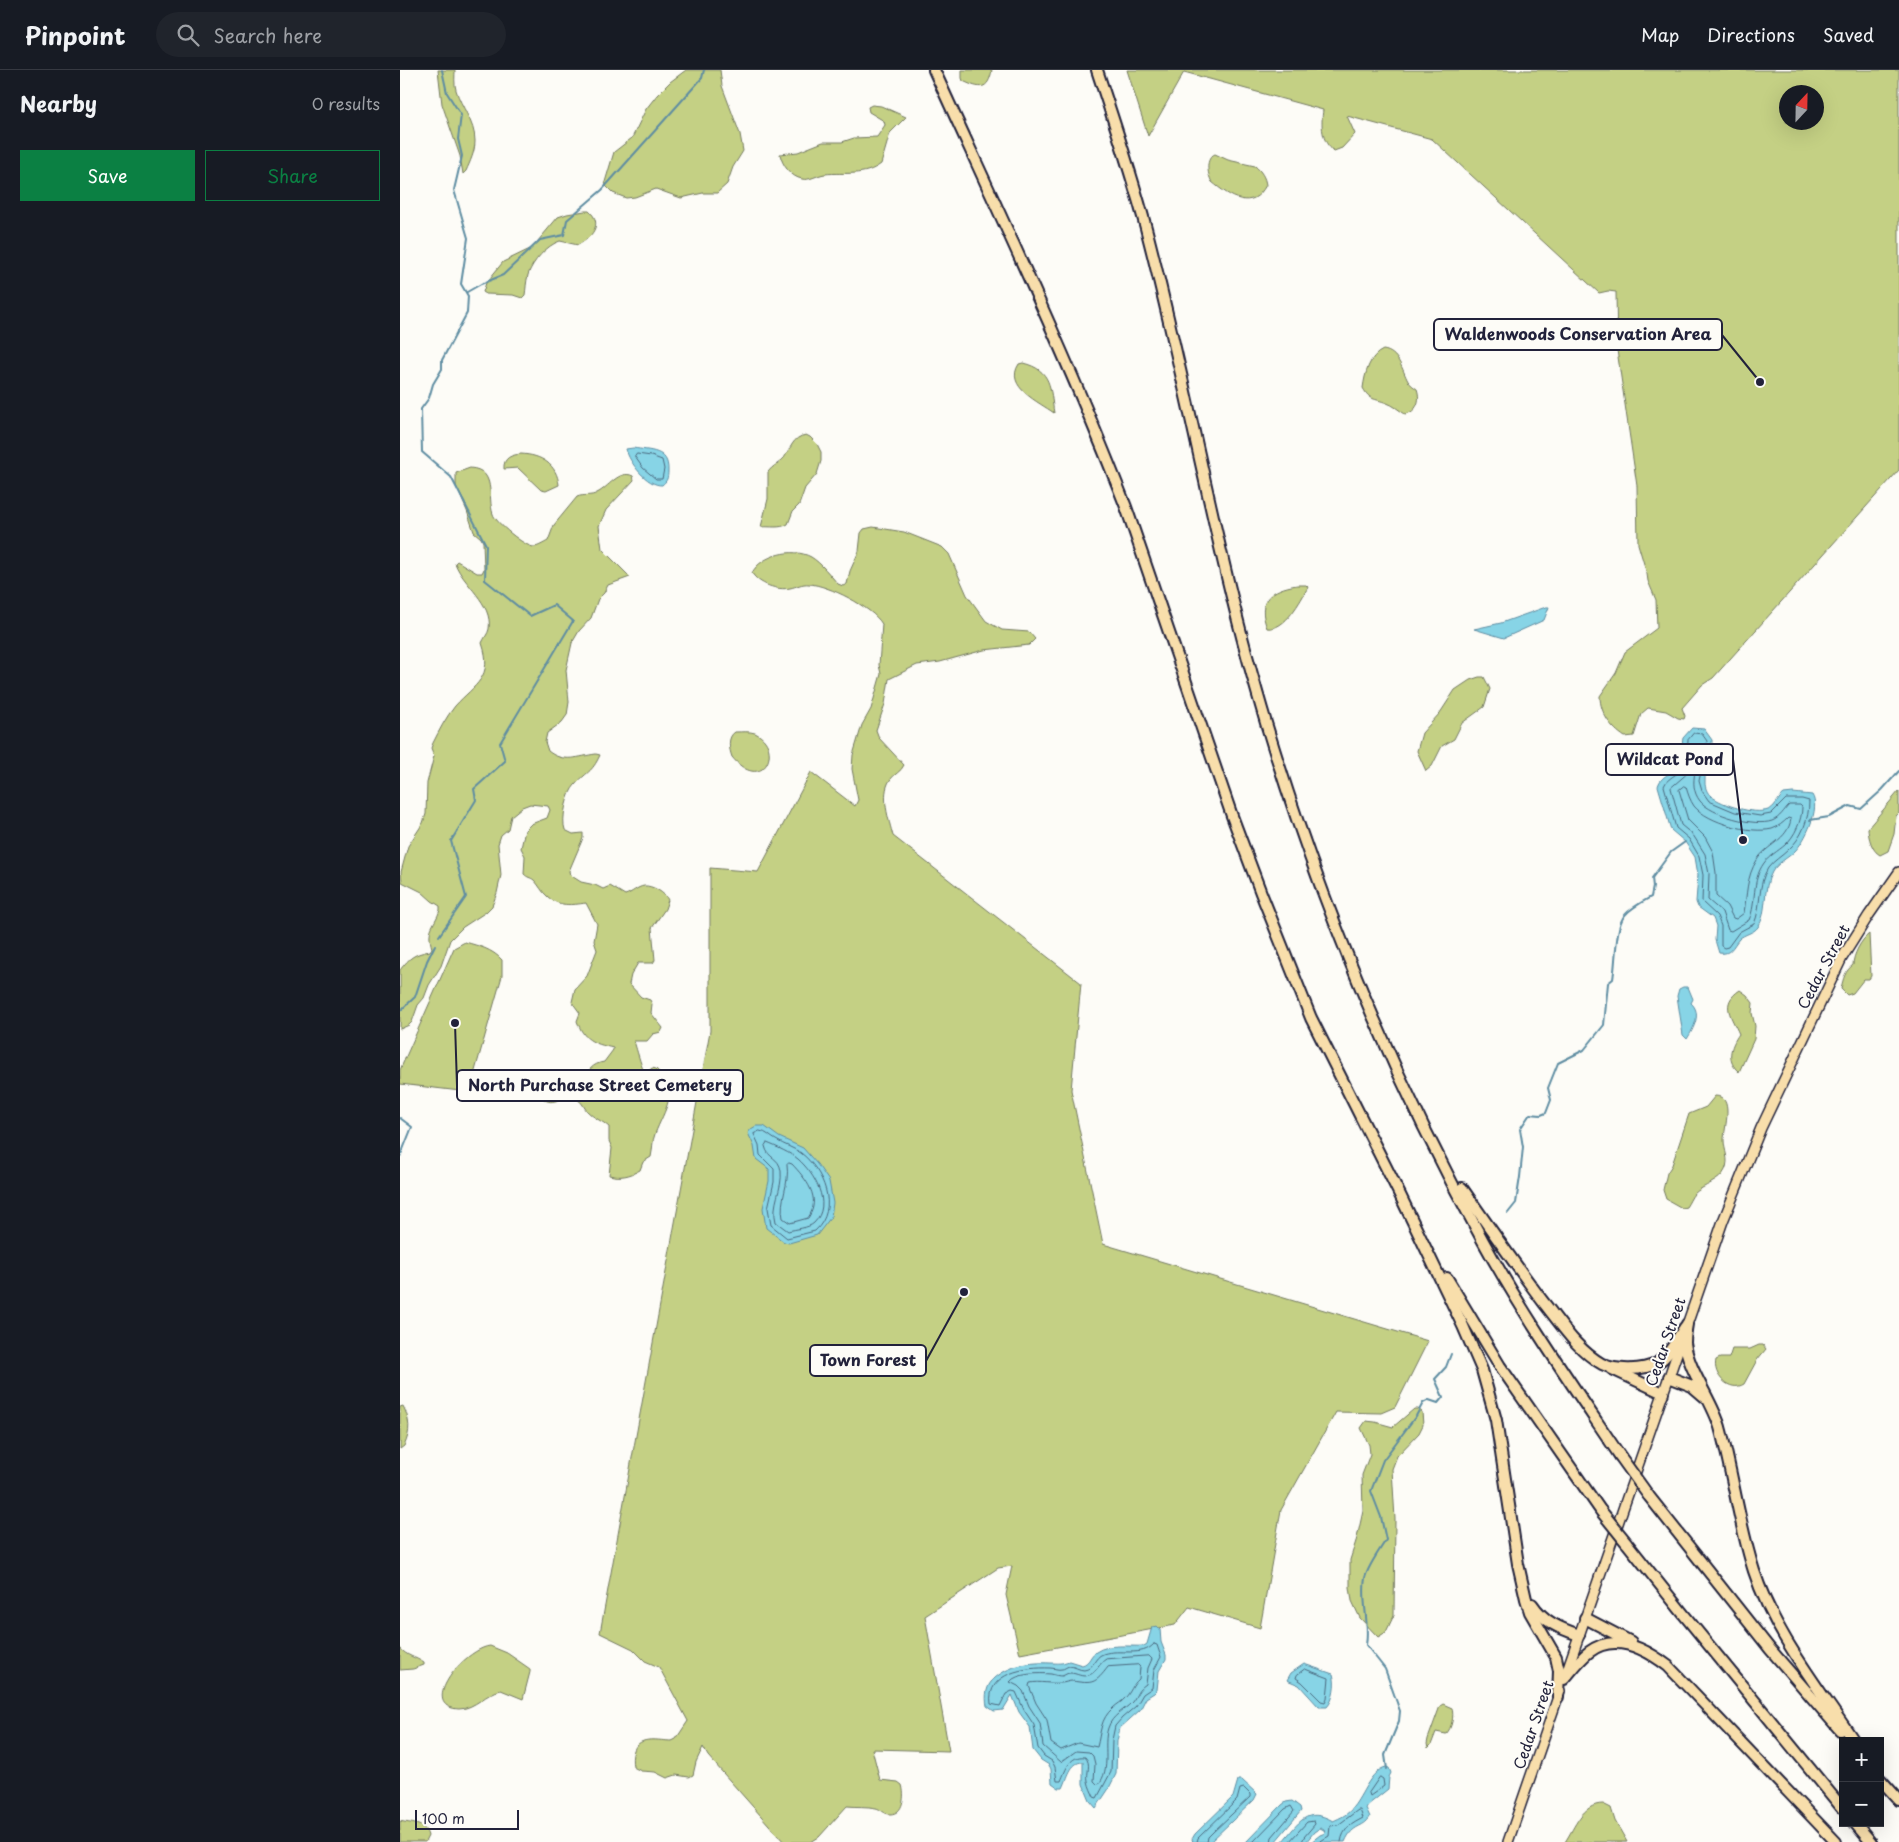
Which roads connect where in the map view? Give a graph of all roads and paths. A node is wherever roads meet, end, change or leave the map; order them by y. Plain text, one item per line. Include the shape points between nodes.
1 (934, 70) edge
2 (1097, 70) edge
3 (1899, 872) edge
4 (1438, 1154) junction
5 (1400, 1195) junction
6 (1687, 1324) junction
7 (1604, 1365) junction
8 (1669, 1377) junction
9 (1663, 1393) junction
10 (1712, 1405) junction
11 (1523, 1588) junction
12 (1585, 1618) junction
13 (1579, 1635) junction
14 (1643, 1648) junction
15 (1564, 1679) junction
16 (1558, 1697) junction
17 (1846, 1737) edge
18 (1851, 1737) edge
19 (1883, 1782) edge
20 (1899, 1800) edge
21 (1839, 1804) edge
22 (1858, 1827) edge
23 (1508, 1842) edge
24 (1836, 1842) edge
25 (1871, 1842) edge

1 - 5 highway via 1042,304 1110,466 1260,893 1311,1018
2 - 4 highway via 1146,226 1216,533 1266,722 1310,858 1337,929
3 - 6 main road, Cedar Street via 1842,958 1778,1089 1730,1202
4 - 7 highway via 1508,1257 1567,1333
4 - 17 highway, bridge via 1484,1242 1620,1456 1770,1649
5 - 11 highway via 1467,1334 1488,1389 1496,1420
5 - 21 highway, bridge via 1500,1366 1601,1511
6 - 7 highway via 1665,1356 1654,1364 1634,1369
6 - 8 main road, Cedar Street
6 - 10 highway via 1688,1355
7 - 9 highway
8 - 9 main road, Cedar Street
8 - 10 highway via 1692,1386
9 - 12 main road, Cedar Street
10 - 18 highway via 1754,1573 1805,1670
11 - 13 highway via 1548,1622
11 - 16 highway via 1530,1612 1556,1657
12 - 13 main road, Cedar Street
12 - 14 highway
13 - 15 main road, Cedar Street
14 - 15 highway via 1617,1644 1598,1647 1584,1656
14 - 24 highway via 1668,1666
15 - 16 main road, Cedar Street
16 - 23 main road, Cedar Street
19 - 20 highway
22 - 25 highway

